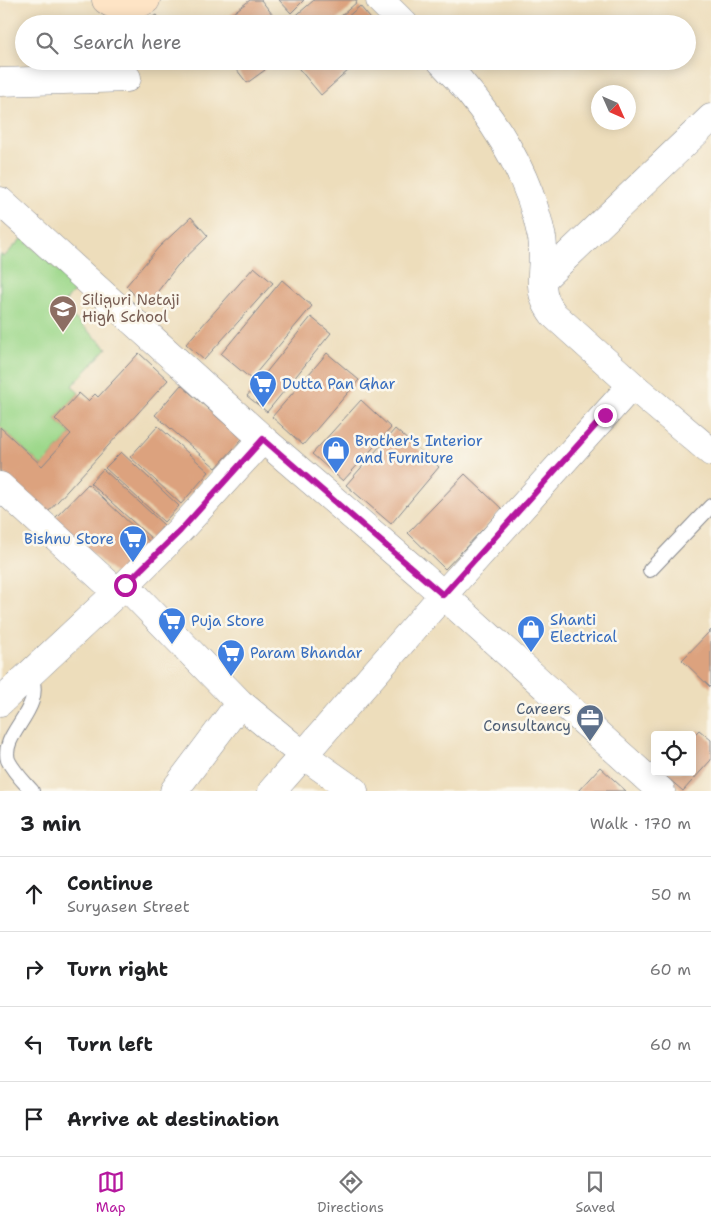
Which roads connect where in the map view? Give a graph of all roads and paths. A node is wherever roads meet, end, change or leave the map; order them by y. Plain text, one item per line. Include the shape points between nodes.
1 (106, 0) edge
2 (146, 0) edge
3 (380, 0) edge
4 (395, 15) edge
5 (450, 70) edge
6 (127, 78) dead end
7 (0, 82) edge
8 (711, 118) edge
9 (0, 201) edge
10 (542, 279) junction
11 (632, 386) junction
12 (263, 439) junction
13 (711, 452) edge
14 (0, 486) edge
15 (711, 506) edge
16 (650, 570) dead end
17 (121, 588) junction
18 (443, 595) junction
19 (30, 674) junction
20 (0, 702) edge
21 (240, 703) junction
22 (303, 754) junction
23 (32, 791) edge
24 (174, 791) edge
25 (272, 791) edge
26 (354, 791) edge
27 (661, 791) edge

1 - 2 street via 120,8
3 - 4 street
5 - 10 street via 498,130 516,165 538,216 544,247
6 - 7 street
8 - 10 street
9 - 12 street
10 - 11 street via 546,302 554,315
11 - 13 street
11 - 18 street
12 - 17 street via 180,531
12 - 18 street
14 - 17 street
15 - 16 lane
17 - 19 street
17 - 21 street
18 - 22 street
18 - 27 street
19 - 20 street
19 - 23 lane via 34,682 33,697 8,743 6,754
21 - 22 street
21 - 24 street
22 - 25 street
22 - 26 street

